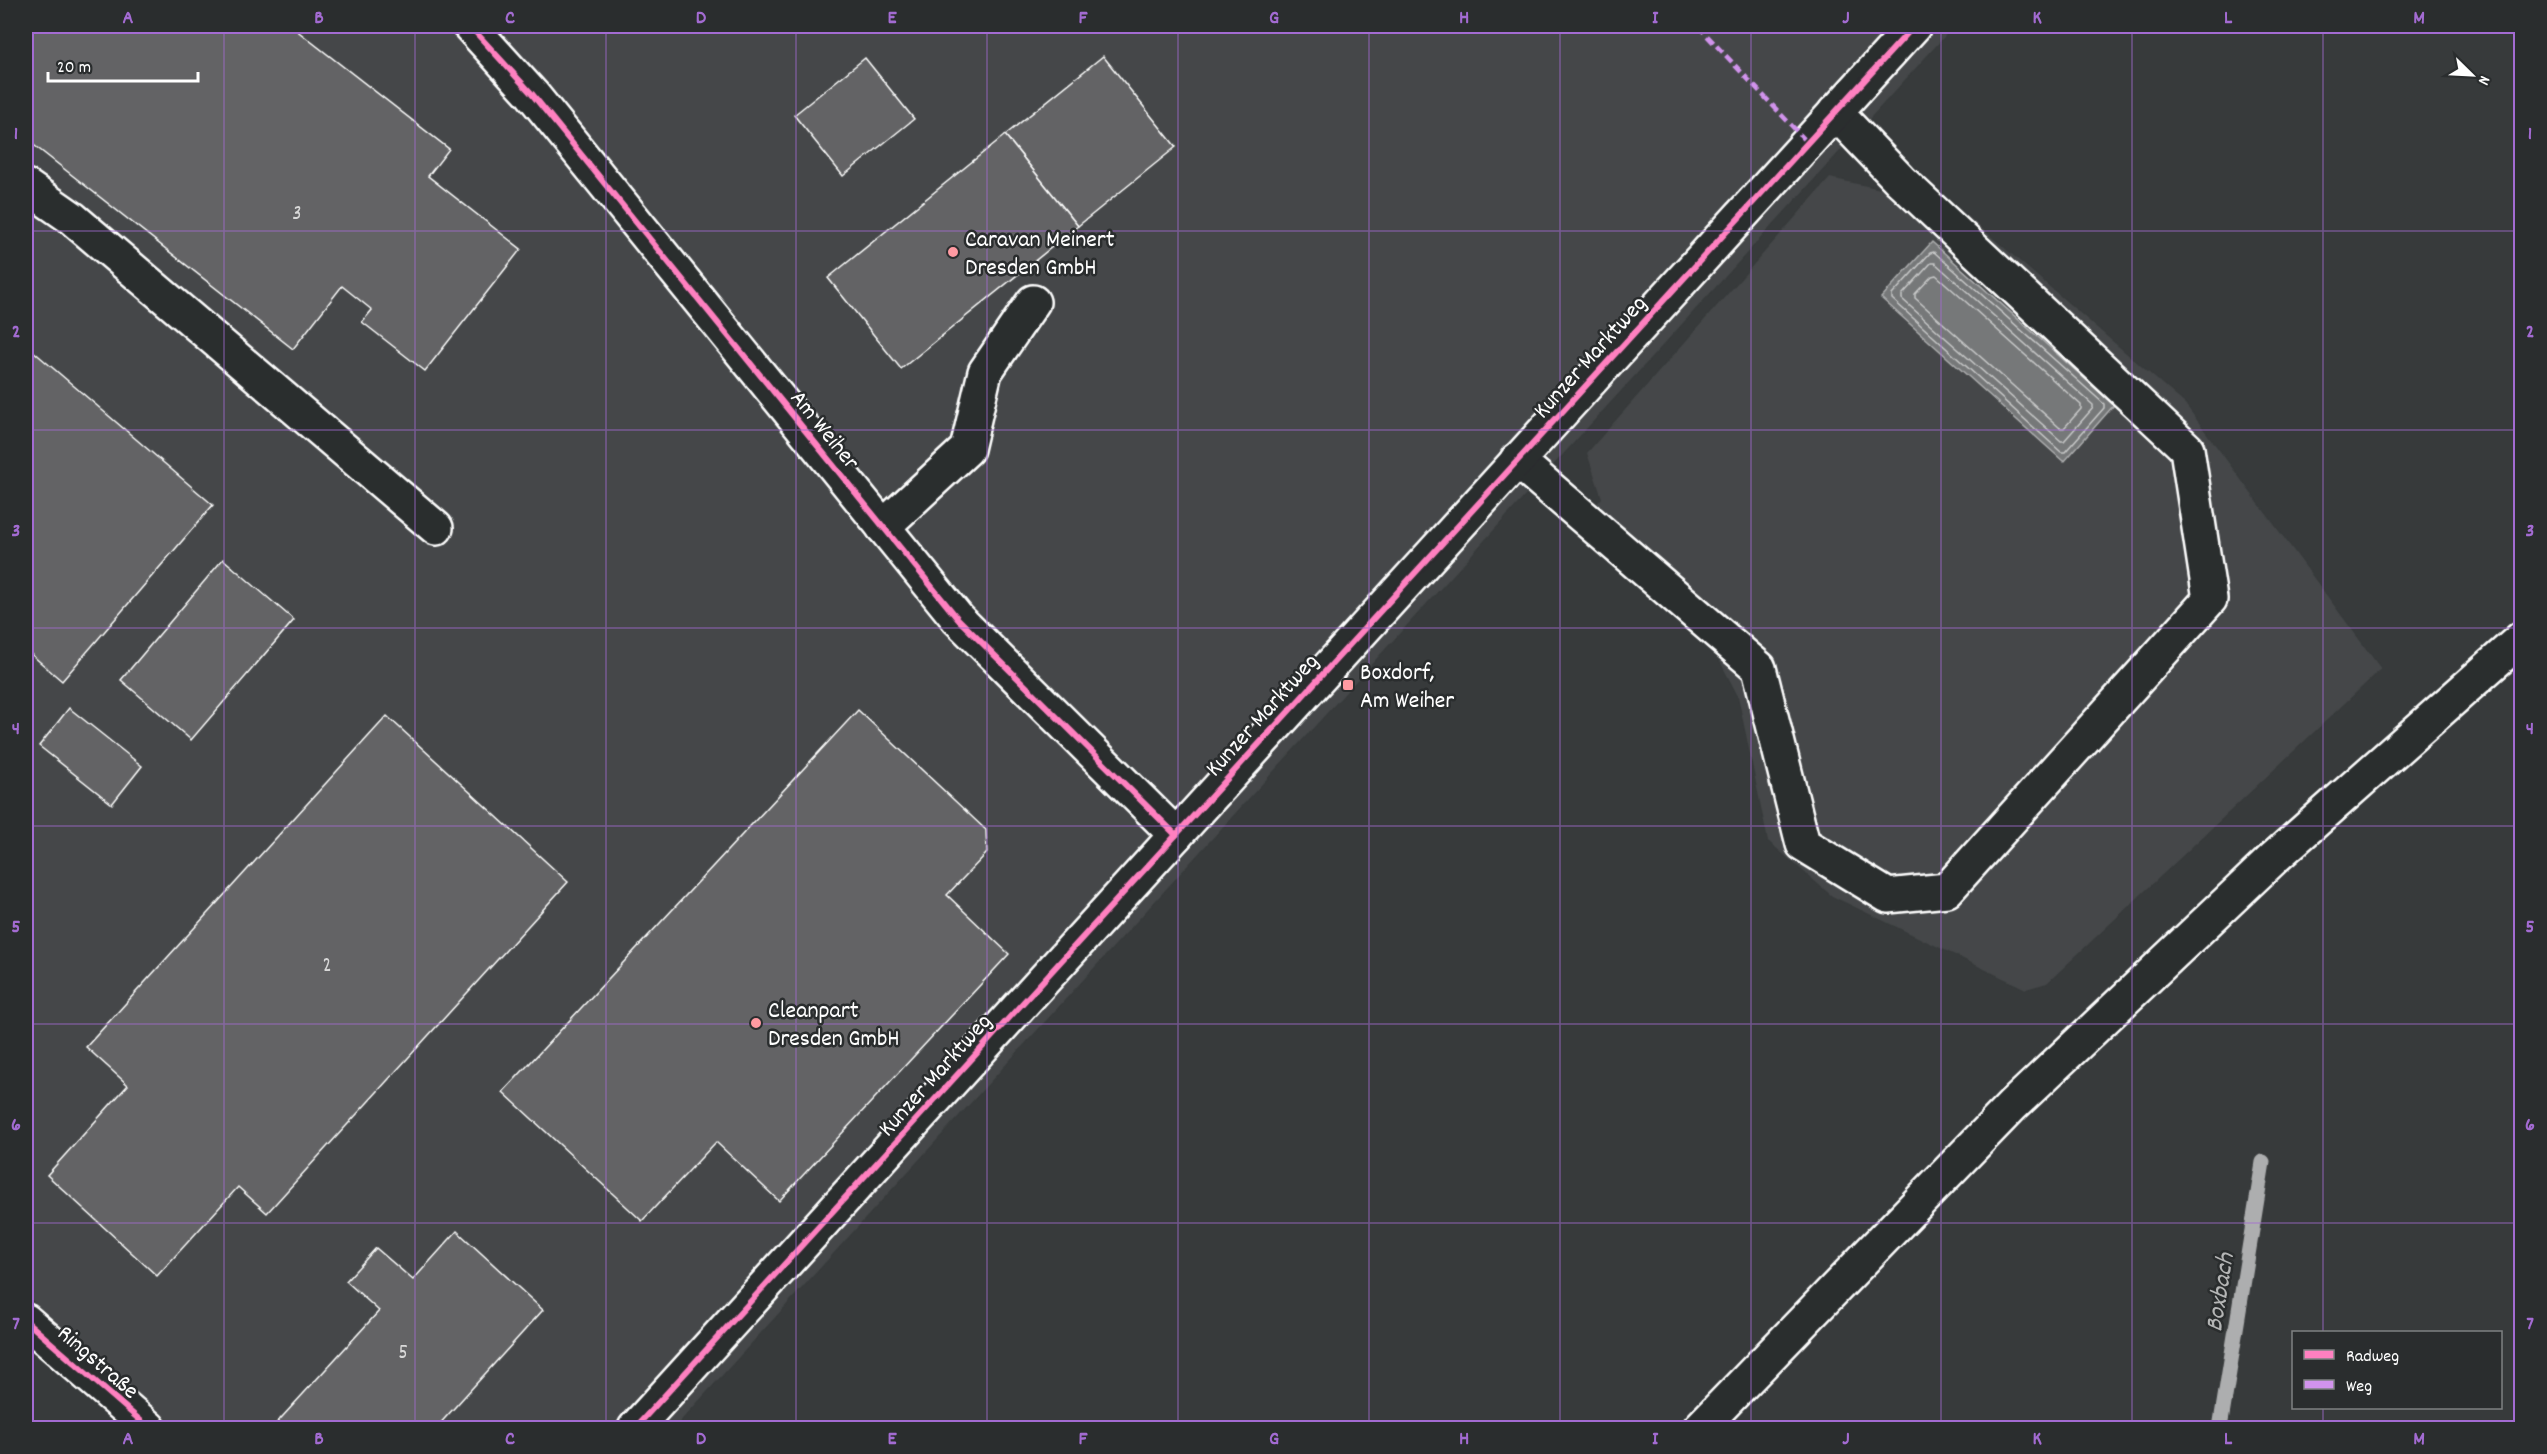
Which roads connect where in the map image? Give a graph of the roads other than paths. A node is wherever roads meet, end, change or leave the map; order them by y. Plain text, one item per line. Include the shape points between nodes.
1 (470, 26) edge
2 (1914, 26) edge
3 (1835, 112) junction
4 (26, 186) edge
5 (1033, 302) dead end
6 (1517, 460) junction
7 (883, 527) junction
8 (436, 528) dead end
9 (2522, 638) edge
10 (1176, 835) junction
11 (26, 1321) edge
12 (149, 1428) edge
13 (635, 1428) edge
14 (1700, 1428) edge

1 - 7 street, Am Weiher via 532,94
2 - 3 street, Kunzer Marktweg
3 - 6 street, Kunzer Marktweg
3 - 6 street via 1900,180 2187,449 2210,599 1947,890 1888,896 1803,844 1759,668
4 - 8 street via 72,218
5 - 7 street via 985,372 968,449
6 - 10 street, Kunzer Marktweg
7 - 10 street, Am Weiher via 958,618
9 - 14 street via 2275,857 2020,1098
10 - 13 street, Kunzer Marktweg
11 - 12 street, Ringstraße

